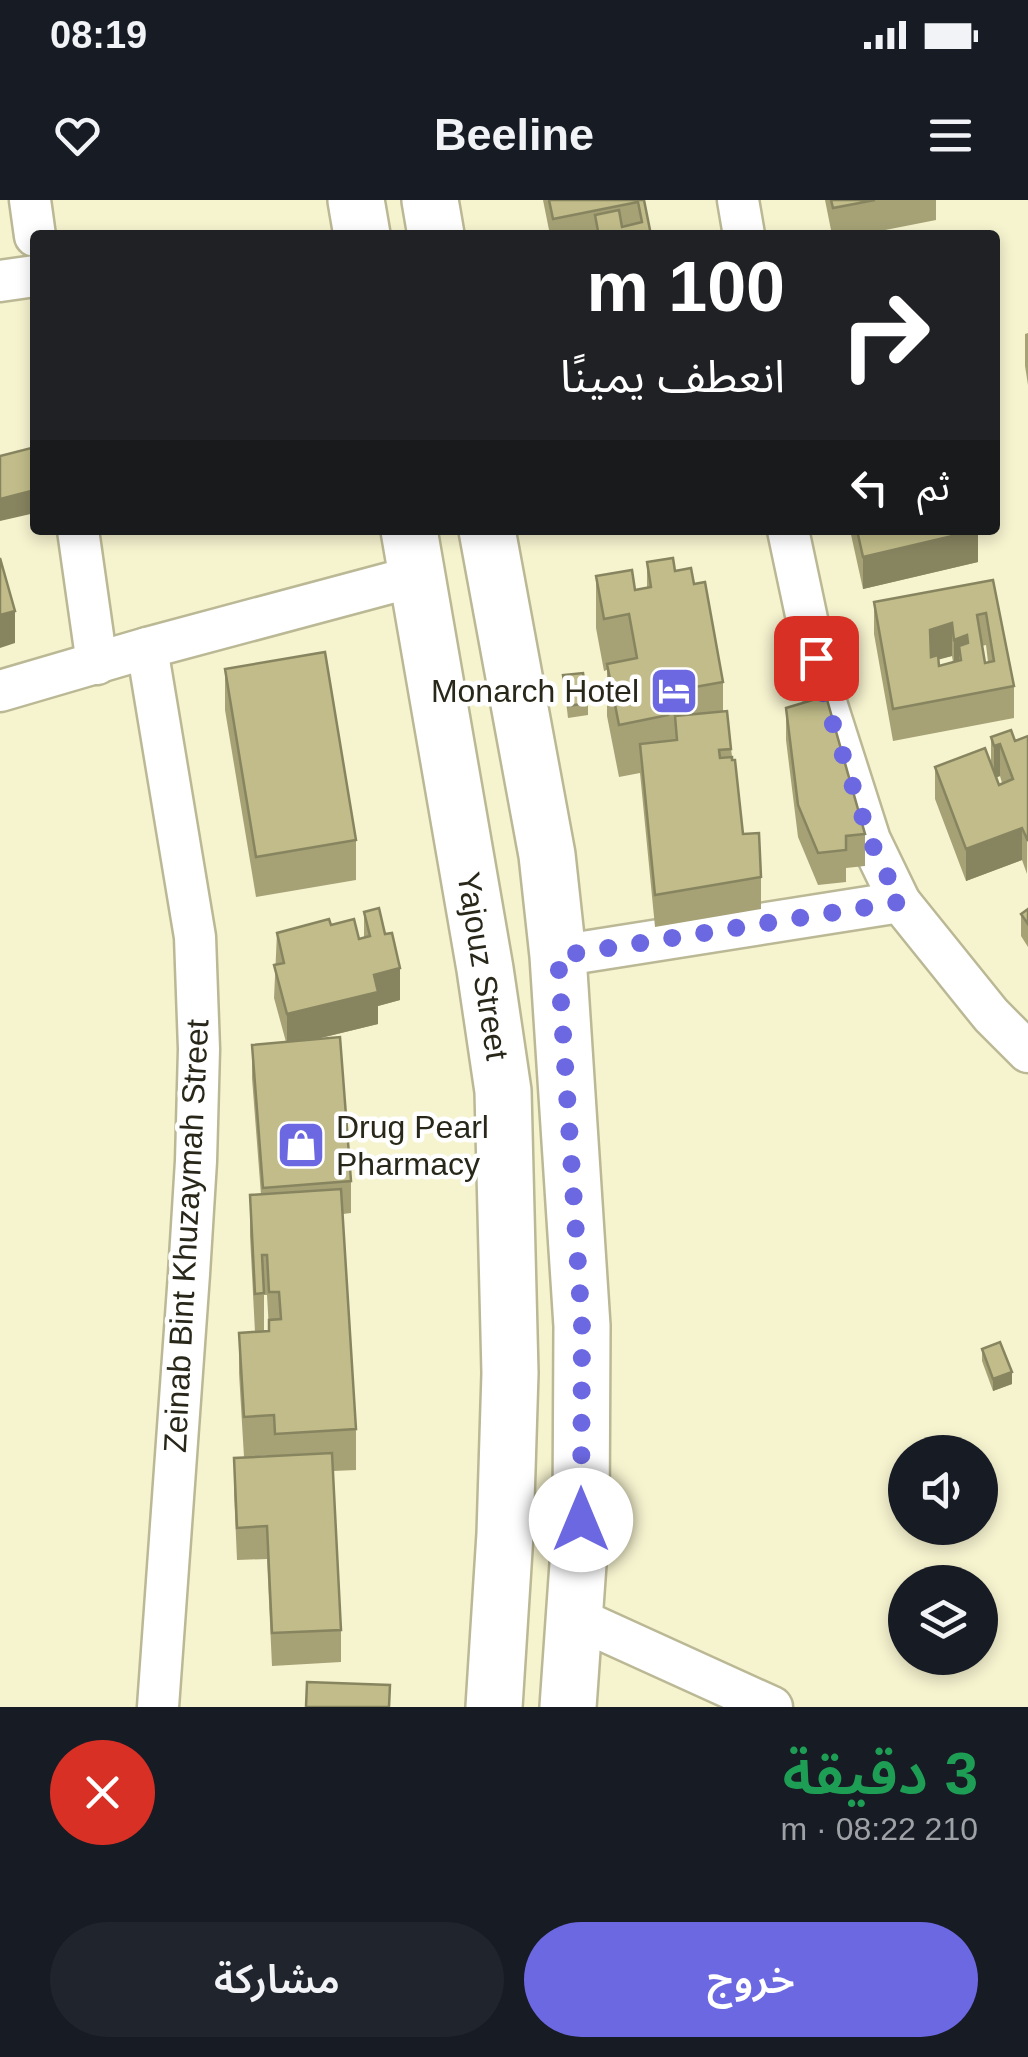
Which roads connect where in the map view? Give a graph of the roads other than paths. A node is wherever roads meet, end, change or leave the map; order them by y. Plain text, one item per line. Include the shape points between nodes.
1 (30, 200) edge
2 (356, 200) edge
3 (430, 200) edge
4 (738, 200) edge
5 (34, 230) edge
6 (361, 230) edge
7 (435, 230) edge
8 (743, 230) edge
9 (30, 277) edge
10 (0, 281) edge
11 (79, 535) edge
12 (488, 535) edge
13 (789, 535) edge
14 (413, 553) edge
15 (147, 648) junction
16 (97, 664) junction
17 (0, 691) edge
18 (900, 902) junction
19 (558, 956) junction
20 (1028, 1052) edge
21 (574, 1617) junction
22 (158, 1707) edge
23 (494, 1707) edge
24 (568, 1707) edge
25 (772, 1707) edge

1 - 5 street
2 - 6 main road
3 - 7 main road
4 - 8 street
9 - 10 street
11 - 16 street
12 - 19 main road, Yajouz Street via 547,855
13 - 18 street via 822,690 870,840
14 - 15 street
14 - 23 main road, Yajouz Street via 503,1091 510,1374
15 - 16 street
15 - 22 street, Zeinab Bint Khuzaymah Street via 196,937 199,1049
16 - 17 street
18 - 19 street
18 - 20 street
19 - 21 main road, Yajouz Street via 582,1326
21 - 24 main road, Yajouz Street
21 - 25 street

